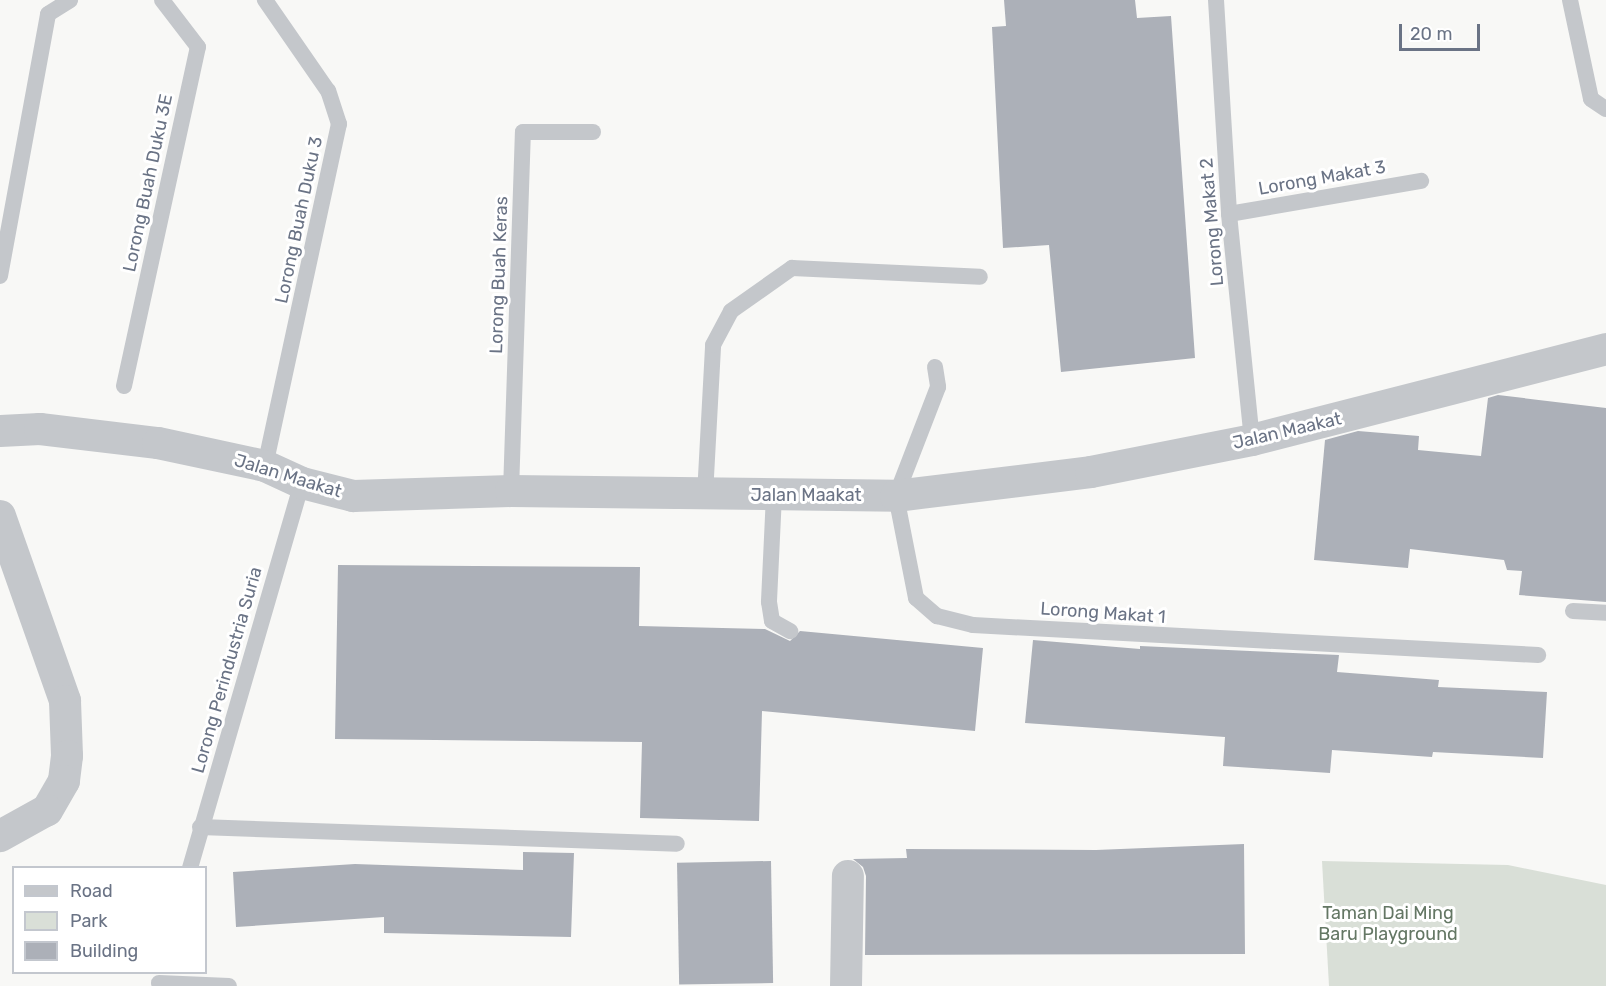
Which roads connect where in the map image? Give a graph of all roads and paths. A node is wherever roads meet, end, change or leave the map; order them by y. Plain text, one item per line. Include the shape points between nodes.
1 (70, 0) edge
2 (162, 0) edge
3 (265, 0) edge
4 (1216, 0) edge
5 (1570, 0) edge
6 (1606, 110) edge
7 (593, 132) dead end
8 (1421, 181) dead end
9 (1229, 214) junction
10 (0, 276) edge
11 (980, 277) dead end
12 (1606, 350) edge
13 (935, 367) dead end
14 (124, 386) dead end
15 (0, 431) edge
16 (1252, 440) junction
17 (265, 466) junction
18 (302, 483) junction
19 (511, 491) junction
20 (705, 495) junction
21 (774, 495) junction
22 (896, 496) junction
23 (0, 516) edge
24 (1573, 610) dead end
25 (1606, 613) edge
26 (790, 631) dead end
27 (1538, 655) dead end
28 (200, 827) junction
29 (0, 836) edge
30 (677, 844) dead end
31 (190, 866) edge
32 (848, 876) dead end
33 (160, 980) edge
34 (229, 986) edge
35 (846, 986) edge

1 - 10 lane via 48,14
2 - 14 lane, Lorong Buah Duku 3E via 198,47
3 - 17 lane, Lorong Buah Duku 3 via 328,91 339,124
4 - 9 lane, Lorong Makat 2
5 - 6 lane via 1591,99
7 - 19 lane, Lorong Buah Keras via 523,132
8 - 9 lane, Lorong Makat 3
9 - 16 lane, Lorong Makat 2
11 - 20 lane via 792,268 731,311 713,345
12 - 16 street, Jalan Maakat
13 - 22 lane via 938,387
15 - 17 street, Jalan Maakat via 40,429 86,434
16 - 22 street, Jalan Maakat via 1091,472
17 - 18 street, Jalan Maakat
18 - 19 street, Jalan Maakat via 353,496
18 - 28 lane, Lorong Perindustria Suria
19 - 20 street, Jalan Maakat
20 - 21 street, Jalan Maakat
21 - 22 street, Jalan Maakat
21 - 26 lane via 769,602 772,621
22 - 27 lane, Lorong Makat 1 via 916,598 937,616 973,625
23 - 29 street via 65,701 67,756 64,781 47,810
24 - 25 lane
28 - 30 lane
28 - 31 lane, Lorong Perindustria Suria
32 - 35 street
33 - 34 lane

